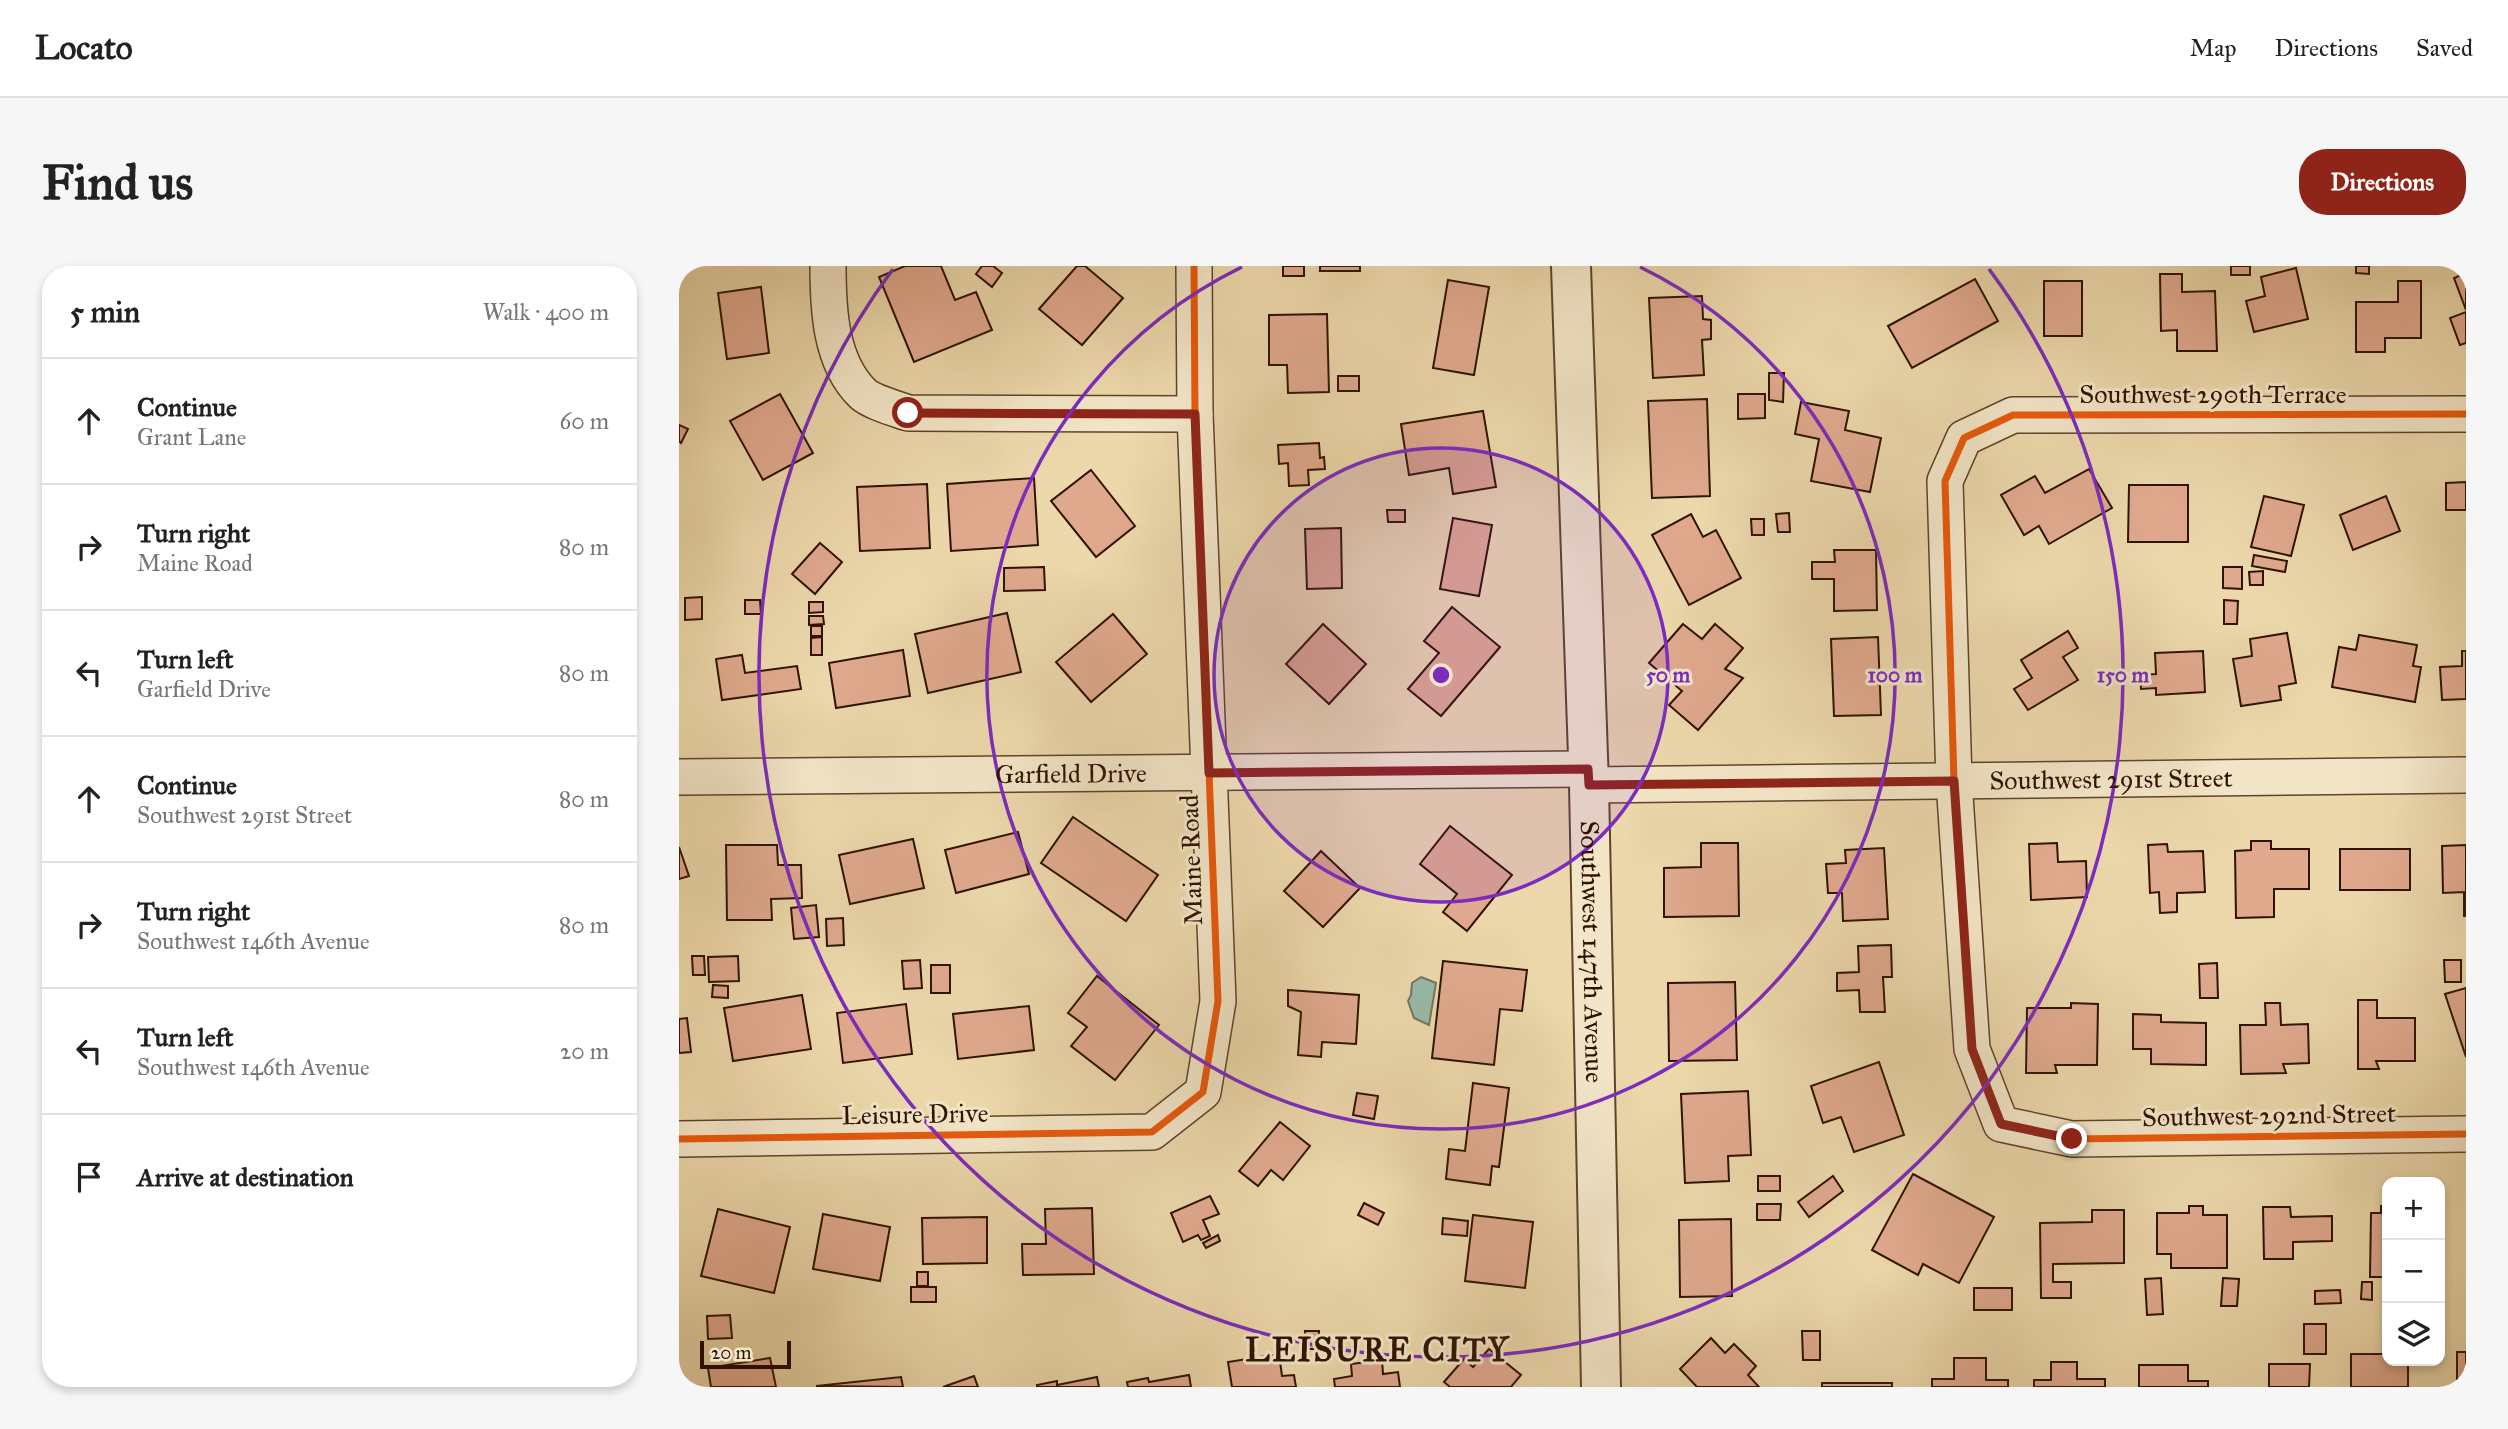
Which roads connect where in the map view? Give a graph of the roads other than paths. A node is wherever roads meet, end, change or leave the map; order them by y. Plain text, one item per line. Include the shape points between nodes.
1 (828, 266) edge
2 (1193, 266) edge
3 (1571, 266) edge
4 (1195, 414) junction
5 (2466, 414) edge
6 (1209, 773) junction
7 (2466, 775) edge
8 (1588, 777) junction
9 (679, 778) edge
10 (1954, 781) junction
11 (1152, 1132) joint
12 (2466, 1134) edge
13 (679, 1139) edge
14 (1601, 1387) edge

1 - 4 street via 828,308 842,363 865,395 908,413
2 - 4 street, Maine Road
3 - 8 street, Southwest 147th Avenue
4 - 6 street, Maine Road
5 - 10 street, Southwest 290th Terrace via 2013,415 1964,438 1945,481
6 - 8 street, Garfield Drive
6 - 9 street, Garfield Drive
6 - 11 street, Maine Road via 1218,1001 1203,1092
7 - 10 street, Southwest 291st Street
8 - 10 street, Southwest 291st Street
8 - 14 street, Southwest 147th Avenue
10 - 12 street, Southwest 292nd Street via 1972,1049 2001,1124 2072,1139
11 - 13 street, Leisure Drive

